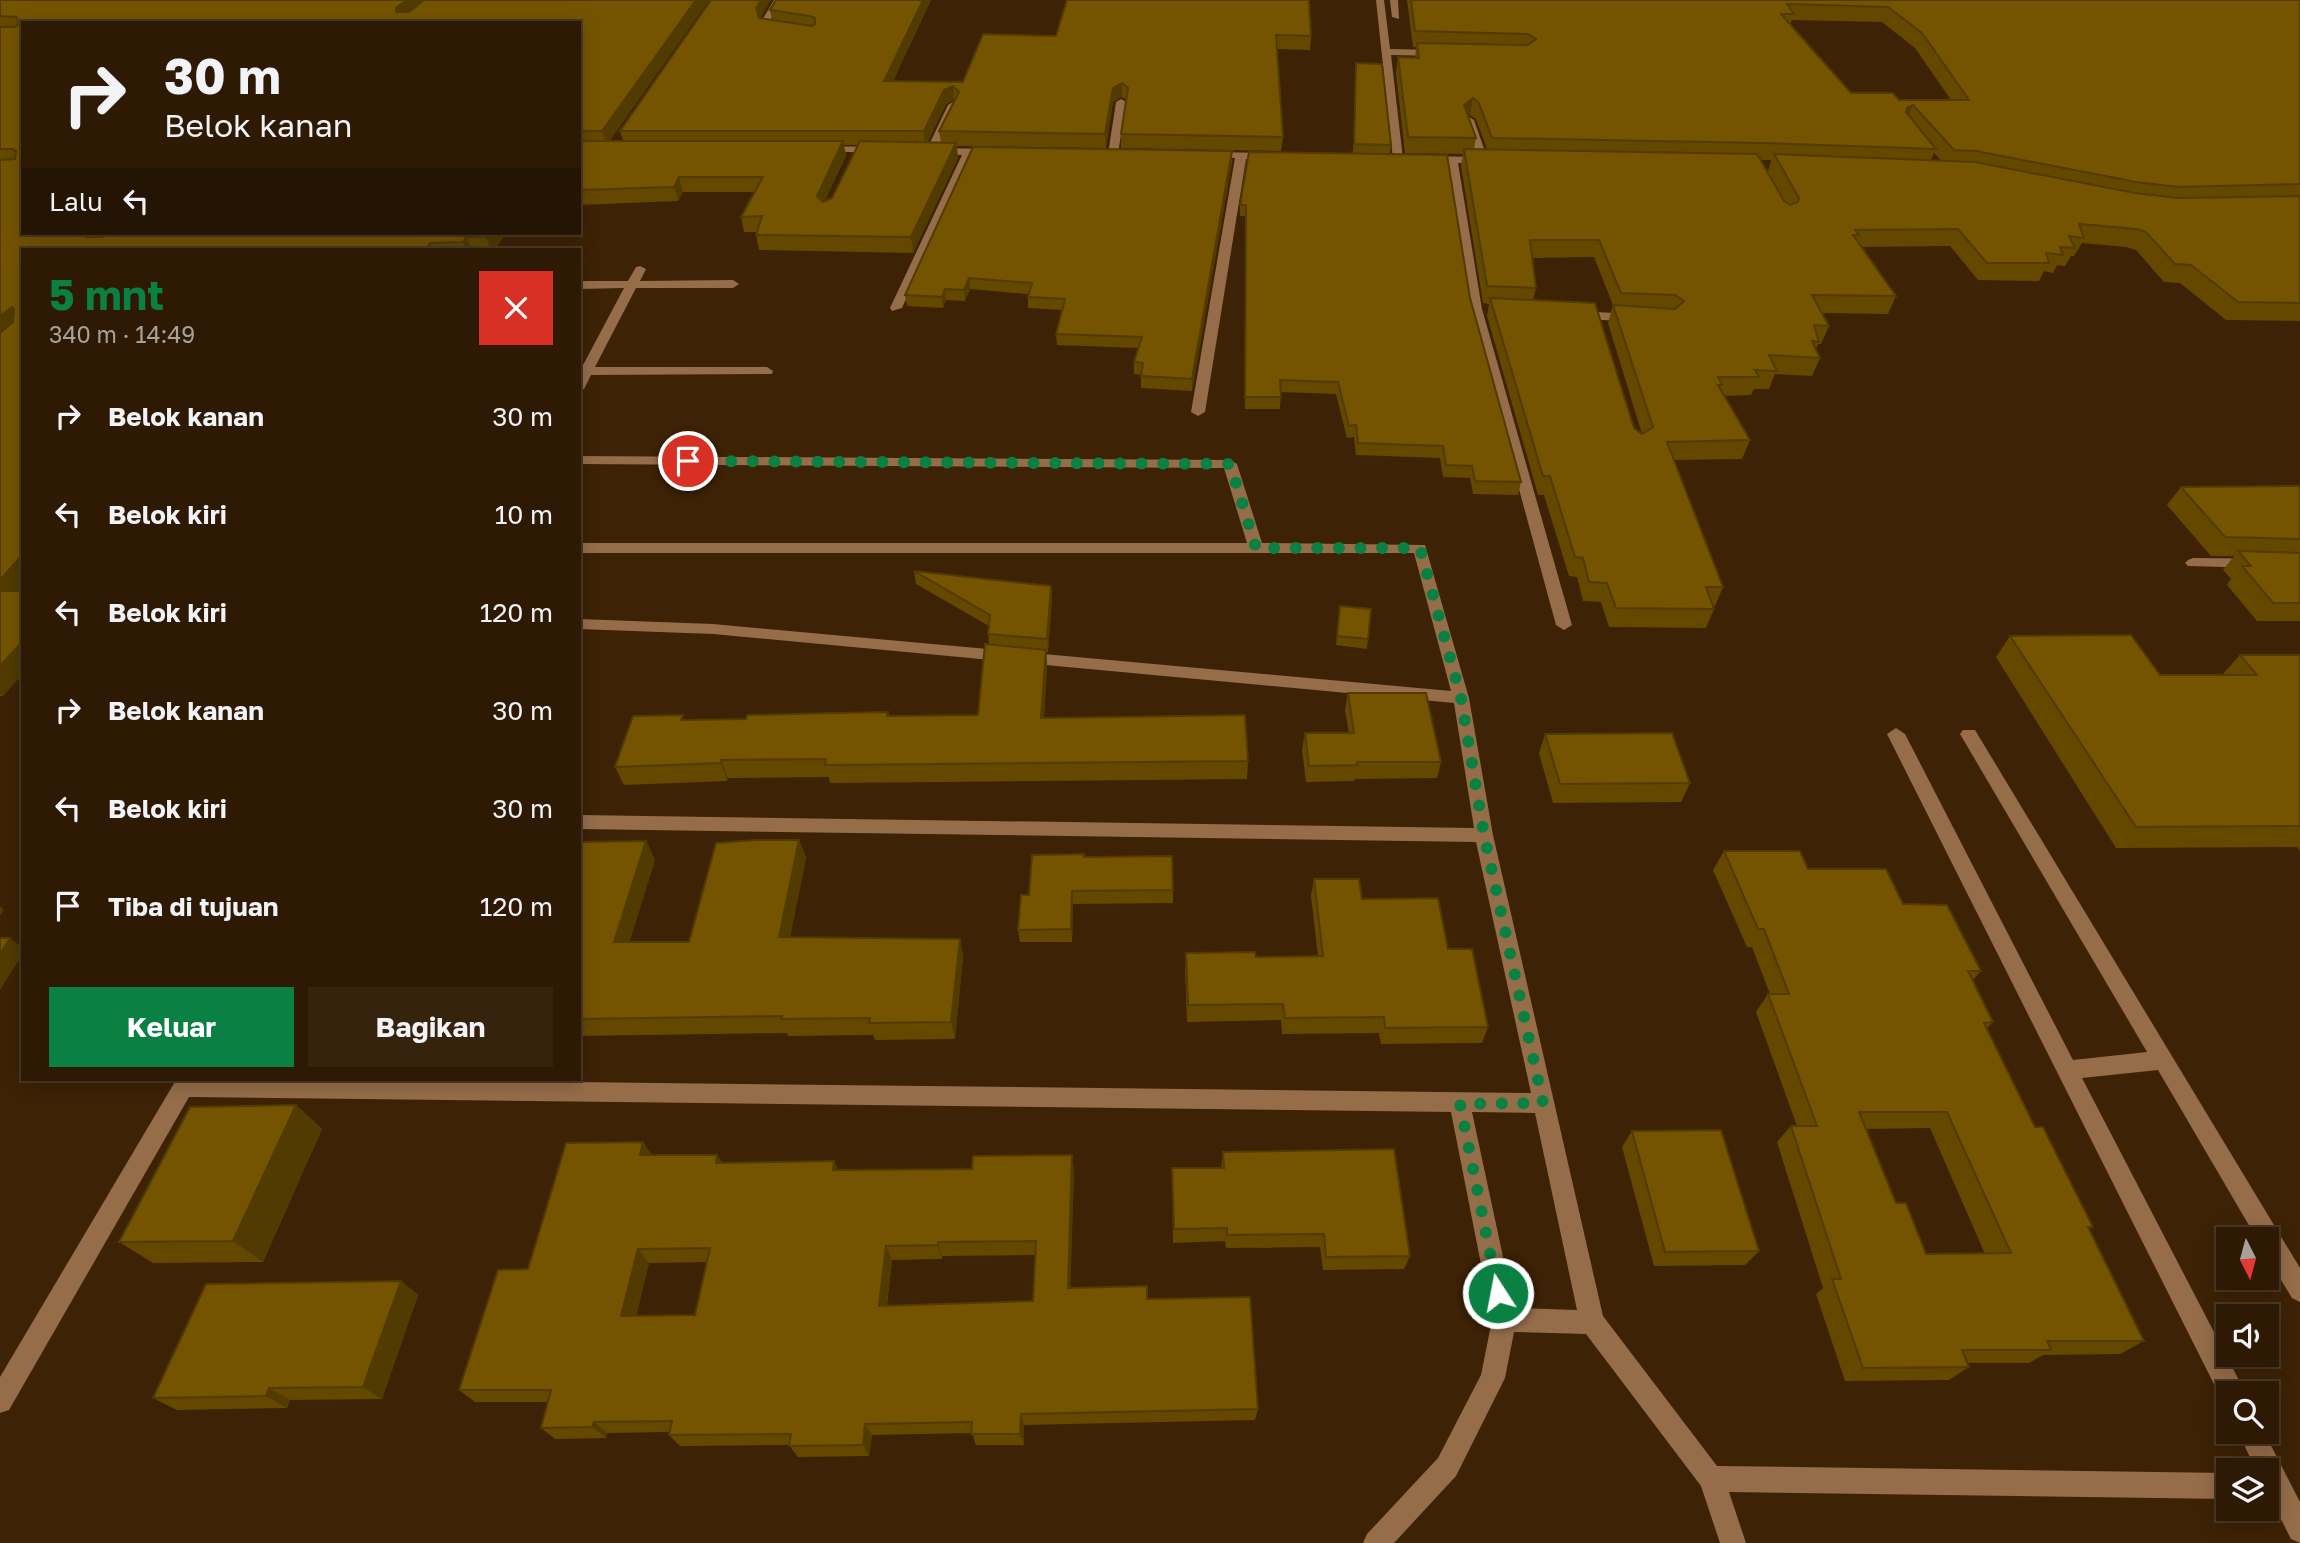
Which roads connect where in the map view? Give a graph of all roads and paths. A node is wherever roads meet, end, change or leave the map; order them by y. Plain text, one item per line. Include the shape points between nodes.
1 (778, 0) edge
2 (1380, 0) edge
3 (1394, 0) edge
4 (1396, 17) dead end
5 (787, 33) edge
6 (1387, 52) junction
7 (1456, 54) edge
8 (1121, 102) edge
9 (953, 105) edge
10 (1469, 120) edge
11 (808, 149) edge
12 (858, 150) junction
13 (894, 150) edge
14 (919, 151) edge
15 (931, 151) junction
16 (968, 152) junction
17 (1007, 152) edge
18 (1100, 154) edge
19 (1113, 154) junction
20 (1126, 154) edge
21 (1202, 155) edge
22 (1241, 156) junction
23 (1280, 156) edge
24 (1385, 159) edge
25 (1398, 159) junction
26 (1452, 160) junction
27 (1483, 160) junction
28 (1496, 160) edge
29 (851, 162) edge
30 (640, 270) dead end
31 (733, 284) dead end
32 (581, 285) edge
33 (633, 285) junction
34 (896, 309) dead end
35 (1570, 315) edge
36 (1645, 318) edge
37 (583, 371) edge
38 (767, 371) dead end
39 (1198, 412) dead end
40 (581, 460) edge
41 (581, 548) edge
42 (1256, 548) junction
43 (2193, 563) dead end
44 (2300, 564) edge
45 (581, 624) edge
46 (1564, 625) dead end
47 (1461, 698) junction
48 (1896, 734) dead end
49 (1969, 734) dead end
50 (581, 822) edge
51 (1484, 835) junction
52 (2165, 1060) junction
53 (2066, 1070) junction
54 (185, 1084) edge
55 (1543, 1103) junction
56 (1460, 1104) junction
57 (2300, 1290) edge
58 (1504, 1320) junction
59 (1592, 1322) junction
60 (2226, 1381) edge
61 (0, 1401) edge
62 (1711, 1479) junction
63 (2216, 1486) edge
64 (2279, 1496) edge
65 (2300, 1530) edge
66 (1376, 1543) edge
67 (1733, 1543) edge

1 - 5 street via 765,26
2 - 6 street
3 - 4 street
6 - 7 street
6 - 25 street
8 - 19 street
9 - 15 street
10 - 27 street
11 - 12 street
12 - 13 street
12 - 29 street
14 - 15 street
15 - 16 street
16 - 17 street
16 - 34 street
18 - 19 street
19 - 20 street
21 - 22 street
22 - 23 street
22 - 39 street
24 - 25 street
25 - 26 street
26 - 27 street
26 - 46 street via 1483,309
27 - 28 street
30 - 33 street
31 - 33 street
32 - 33 street
33 - 37 street
35 - 36 street via 1599,323
37 - 38 street
40 - 42 street via 1230,464
41 - 42 street
42 - 47 street via 1420,548
43 - 44 street
45 - 47 street via 713,629
47 - 51 street
48 - 53 street
49 - 52 street
50 - 51 street
51 - 55 street
52 - 53 street
52 - 57 street
53 - 60 street
54 - 56 street
54 - 61 street
55 - 56 street
55 - 59 street
56 - 58 street
58 - 59 street
58 - 66 street via 1493,1378 1447,1467
59 - 62 street
62 - 63 street
62 - 67 street
64 - 65 street

